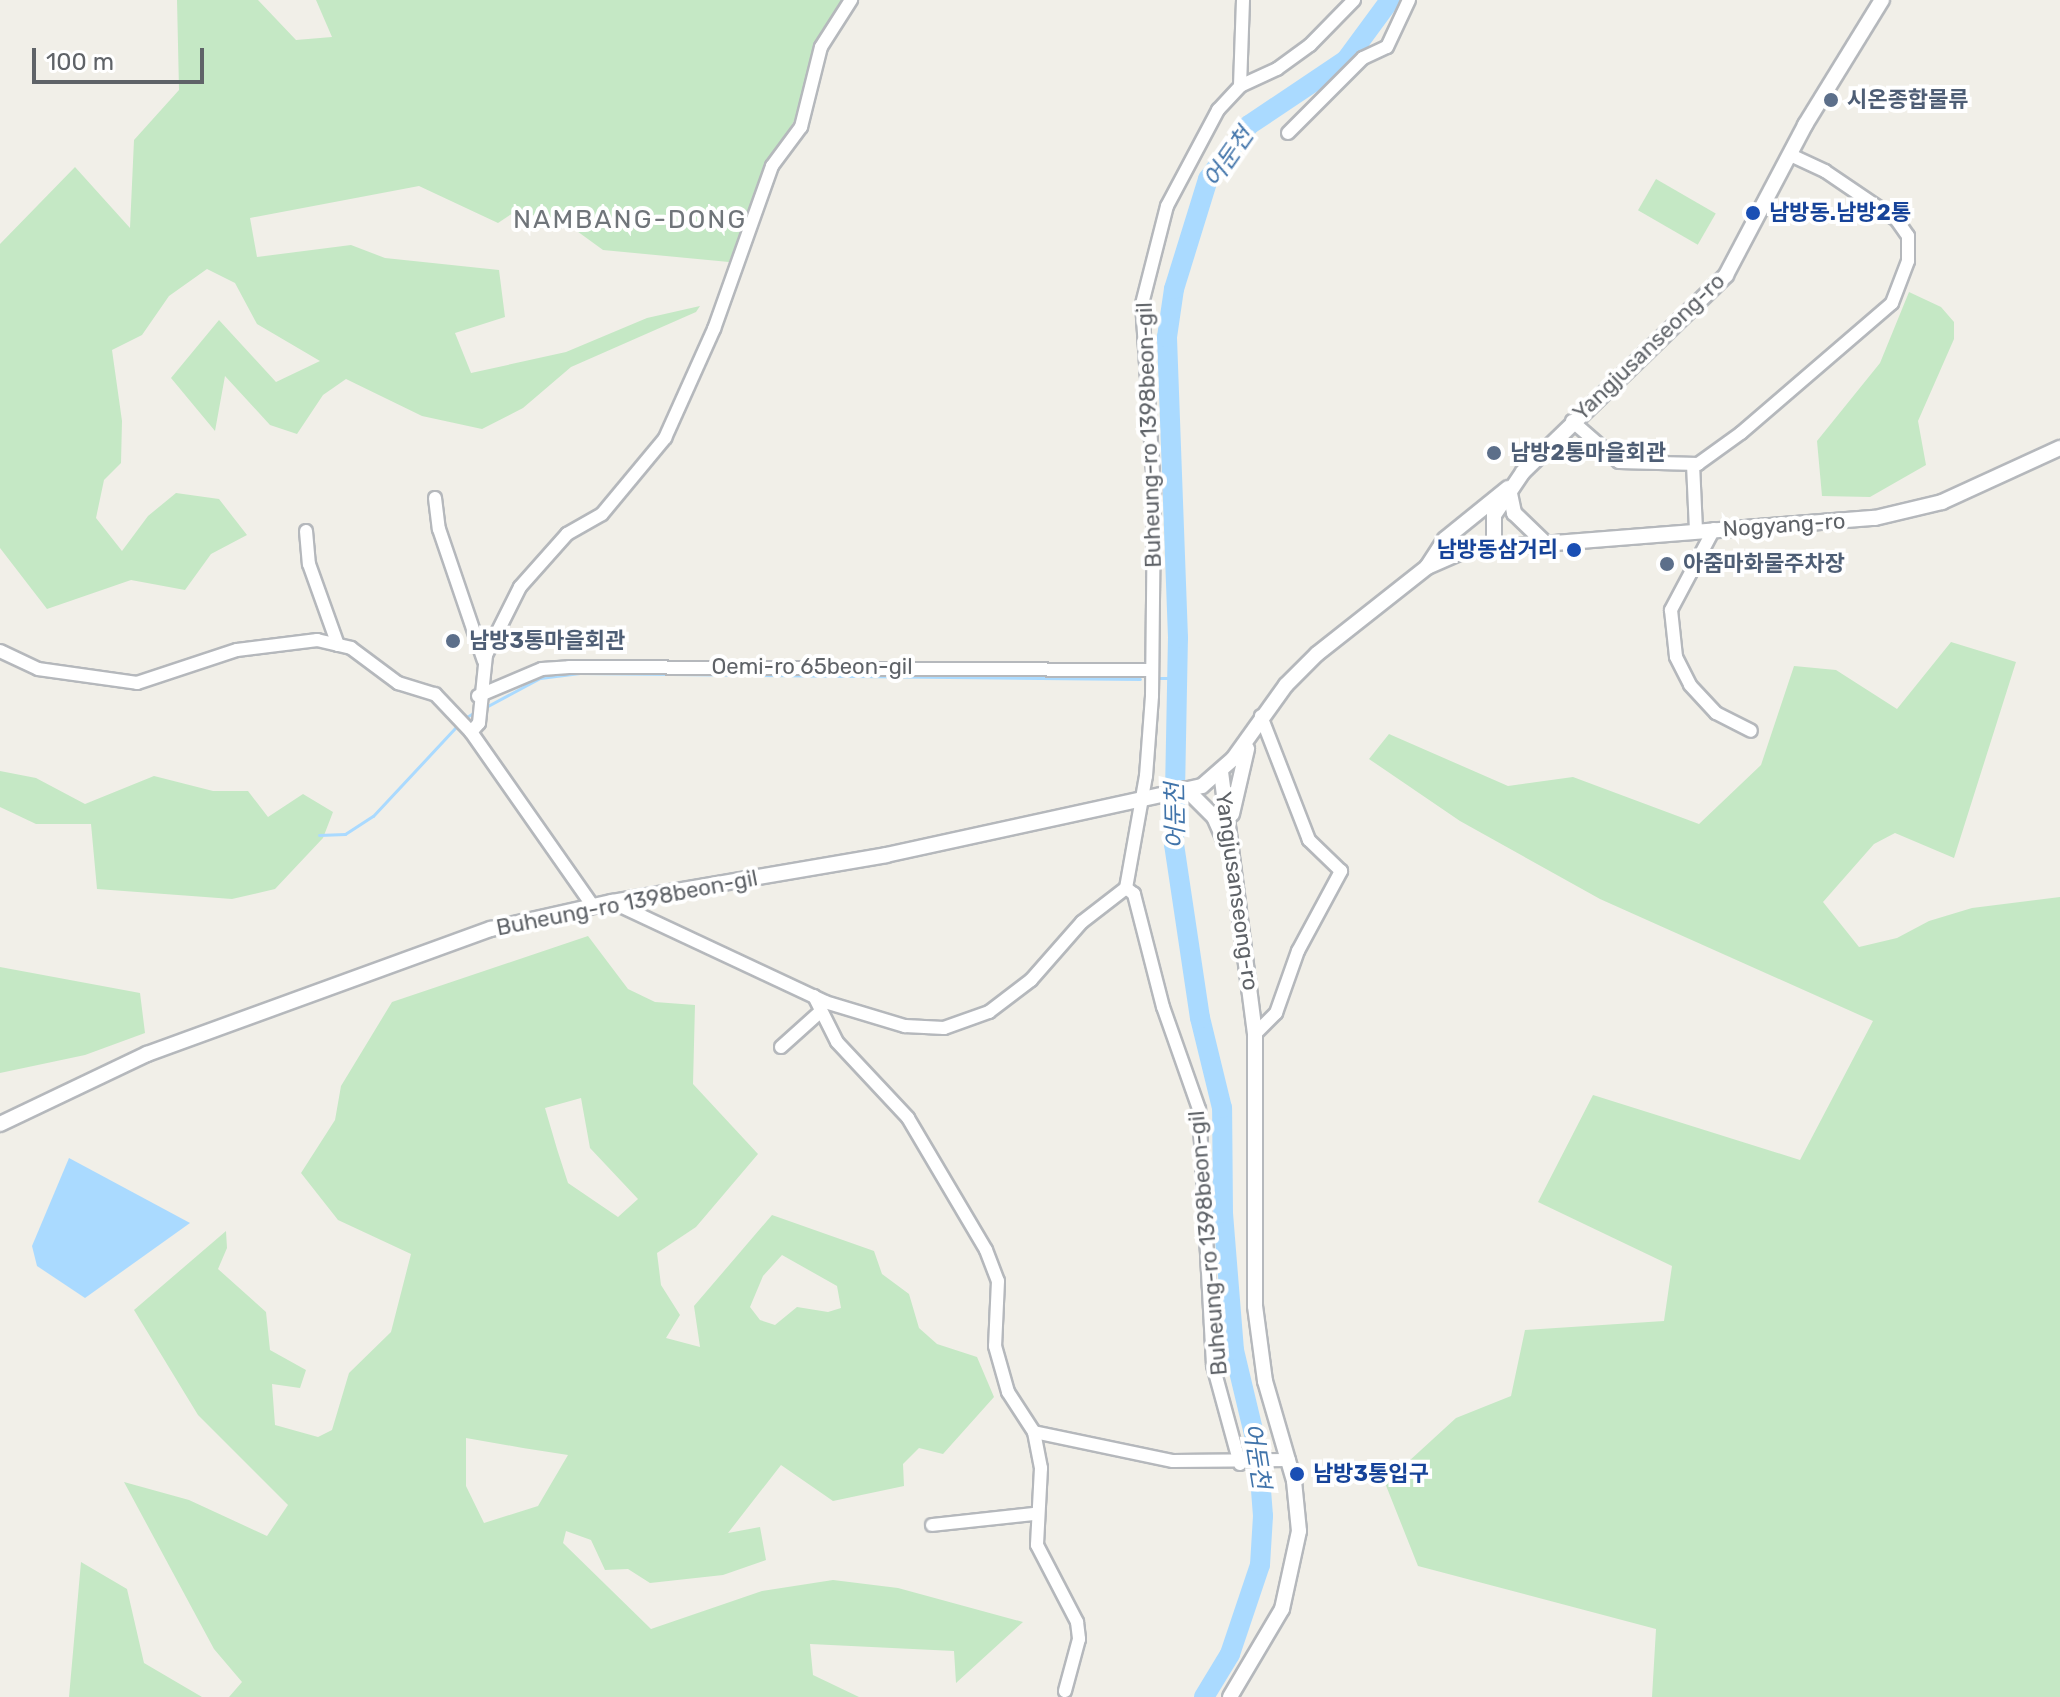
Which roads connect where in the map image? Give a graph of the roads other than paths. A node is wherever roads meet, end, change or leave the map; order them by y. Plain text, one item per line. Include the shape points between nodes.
1 (851, 0) edge
2 (1243, 0) edge
3 (1354, 0) edge
4 (1409, 0) edge
5 (1882, 0) edge
6 (1240, 86) junction
7 (1288, 133) dead end
8 (1790, 155) junction
9 (1572, 421) junction
10 (2060, 448) edge
11 (1693, 464) junction
12 (1509, 488) junction
13 (435, 498) dead end
14 (1714, 529) junction
15 (306, 531) dead end
16 (1696, 531) junction
17 (1543, 541) junction
18 (1494, 545) junction
19 (1427, 567) junction
20 (338, 645) junction
21 (0, 651) edge
22 (484, 661) junction
23 (1151, 670) junction
24 (478, 706) junction
25 (1258, 721) junction
26 (464, 725) junction
27 (1751, 731) dead end
28 (1221, 772) junction
29 (1186, 789) junction
30 (1143, 796) junction
31 (1232, 858) junction
32 (1126, 888) junction
33 (612, 902) junction
34 (593, 906) junction
35 (820, 1004) junction
36 (1255, 1034) junction
37 (781, 1047) dead end
38 (0, 1124) edge
39 (1034, 1432) junction
40 (1282, 1461) junction
41 (1240, 1464) junction
42 (1034, 1514) junction
43 (932, 1525) dead end
44 (1065, 1691) dead end
45 (1230, 1697) edge

1 - 22 street via 821,47 801,127 772,166 714,329 665,438 602,514 567,534 528,577
2 - 6 street
3 - 6 street via 1310,45 1277,69
4 - 7 street via 1387,47 1363,58
5 - 8 street, Yangjusanseong-ro
6 - 23 street, Buheung-ro 1398beon-gil via 1218,110 1167,206 1142,304 1154,488
8 - 9 street, Yangjusanseong-ro via 1726,275
8 - 11 street via 1825,171 1897,220 1908,236 1903,285 1892,303 1741,433
9 - 11 street via 1619,462
9 - 12 street, Yangjusanseong-ro
10 - 14 street, Nogyang-ro via 1977,489 1913,510 1841,521
11 - 16 street
12 - 17 street via 1514,513
12 - 18 street, Yangjusanseong-ro via 1494,515
12 - 19 street via 1445,539
13 - 22 street via 439,529
14 - 16 street, Nogyang-ro
14 - 27 street via 1671,610 1676,657 1690,685 1716,713
15 - 20 street via 309,564
16 - 17 street, Nogyang-ro
17 - 18 street, Nogyang-ro
18 - 19 street, Yangjusanseong-ro
19 - 25 street, Yangjusanseong-ro via 1317,654
20 - 21 street via 317,640 237,650 137,683 38,669
20 - 26 street via 351,648 398,683 435,694
22 - 24 street
23 - 24 street, Oemi-ro 65beon-gil via 569,667 542,669
23 - 30 street, Buheung-ro 1398beon-gil
24 - 26 street
25 - 28 street, Yangjusanseong-ro
25 - 31 street via 1235,784
25 - 36 street via 1309,840 1341,871 1298,951 1276,1013
26 - 34 street
28 - 29 street, Buheung-ro 1398beon-gil via 1212,781
28 - 31 street, Yangjusanseong-ro
29 - 30 street, Buheung-ro 1398beon-gil
29 - 31 street via 1214,817
30 - 32 street, Buheung-ro 1398beon-gil
30 - 33 street, Buheung-ro 1398beon-gil via 886,855
31 - 36 street, Yangjusanseong-ro
32 - 35 street via 1082,922 1031,980 989,1012 944,1028 905,1026
32 - 41 street, Buheung-ro 1398beon-gil via 1134,894 1163,1007 1199,1109 1213,1365
33 - 34 street, Buheung-ro 1398beon-gil
33 - 35 street
34 - 38 street, Buheung-ro 1398beon-gil via 428,949 147,1054
35 - 37 street
35 - 39 street via 837,1042 908,1118 986,1250 998,1281 995,1346 1008,1392
36 - 40 street, Yangjusanseong-ro via 1255,1306
39 - 41 street via 1128,1455
39 - 42 street via 1041,1468
40 - 41 street
40 - 45 street, Yangjusanseong-ro via 1299,1531 1294,1568 1275,1623
42 - 43 street
42 - 44 street via 1040,1558 1077,1622 1079,1639

